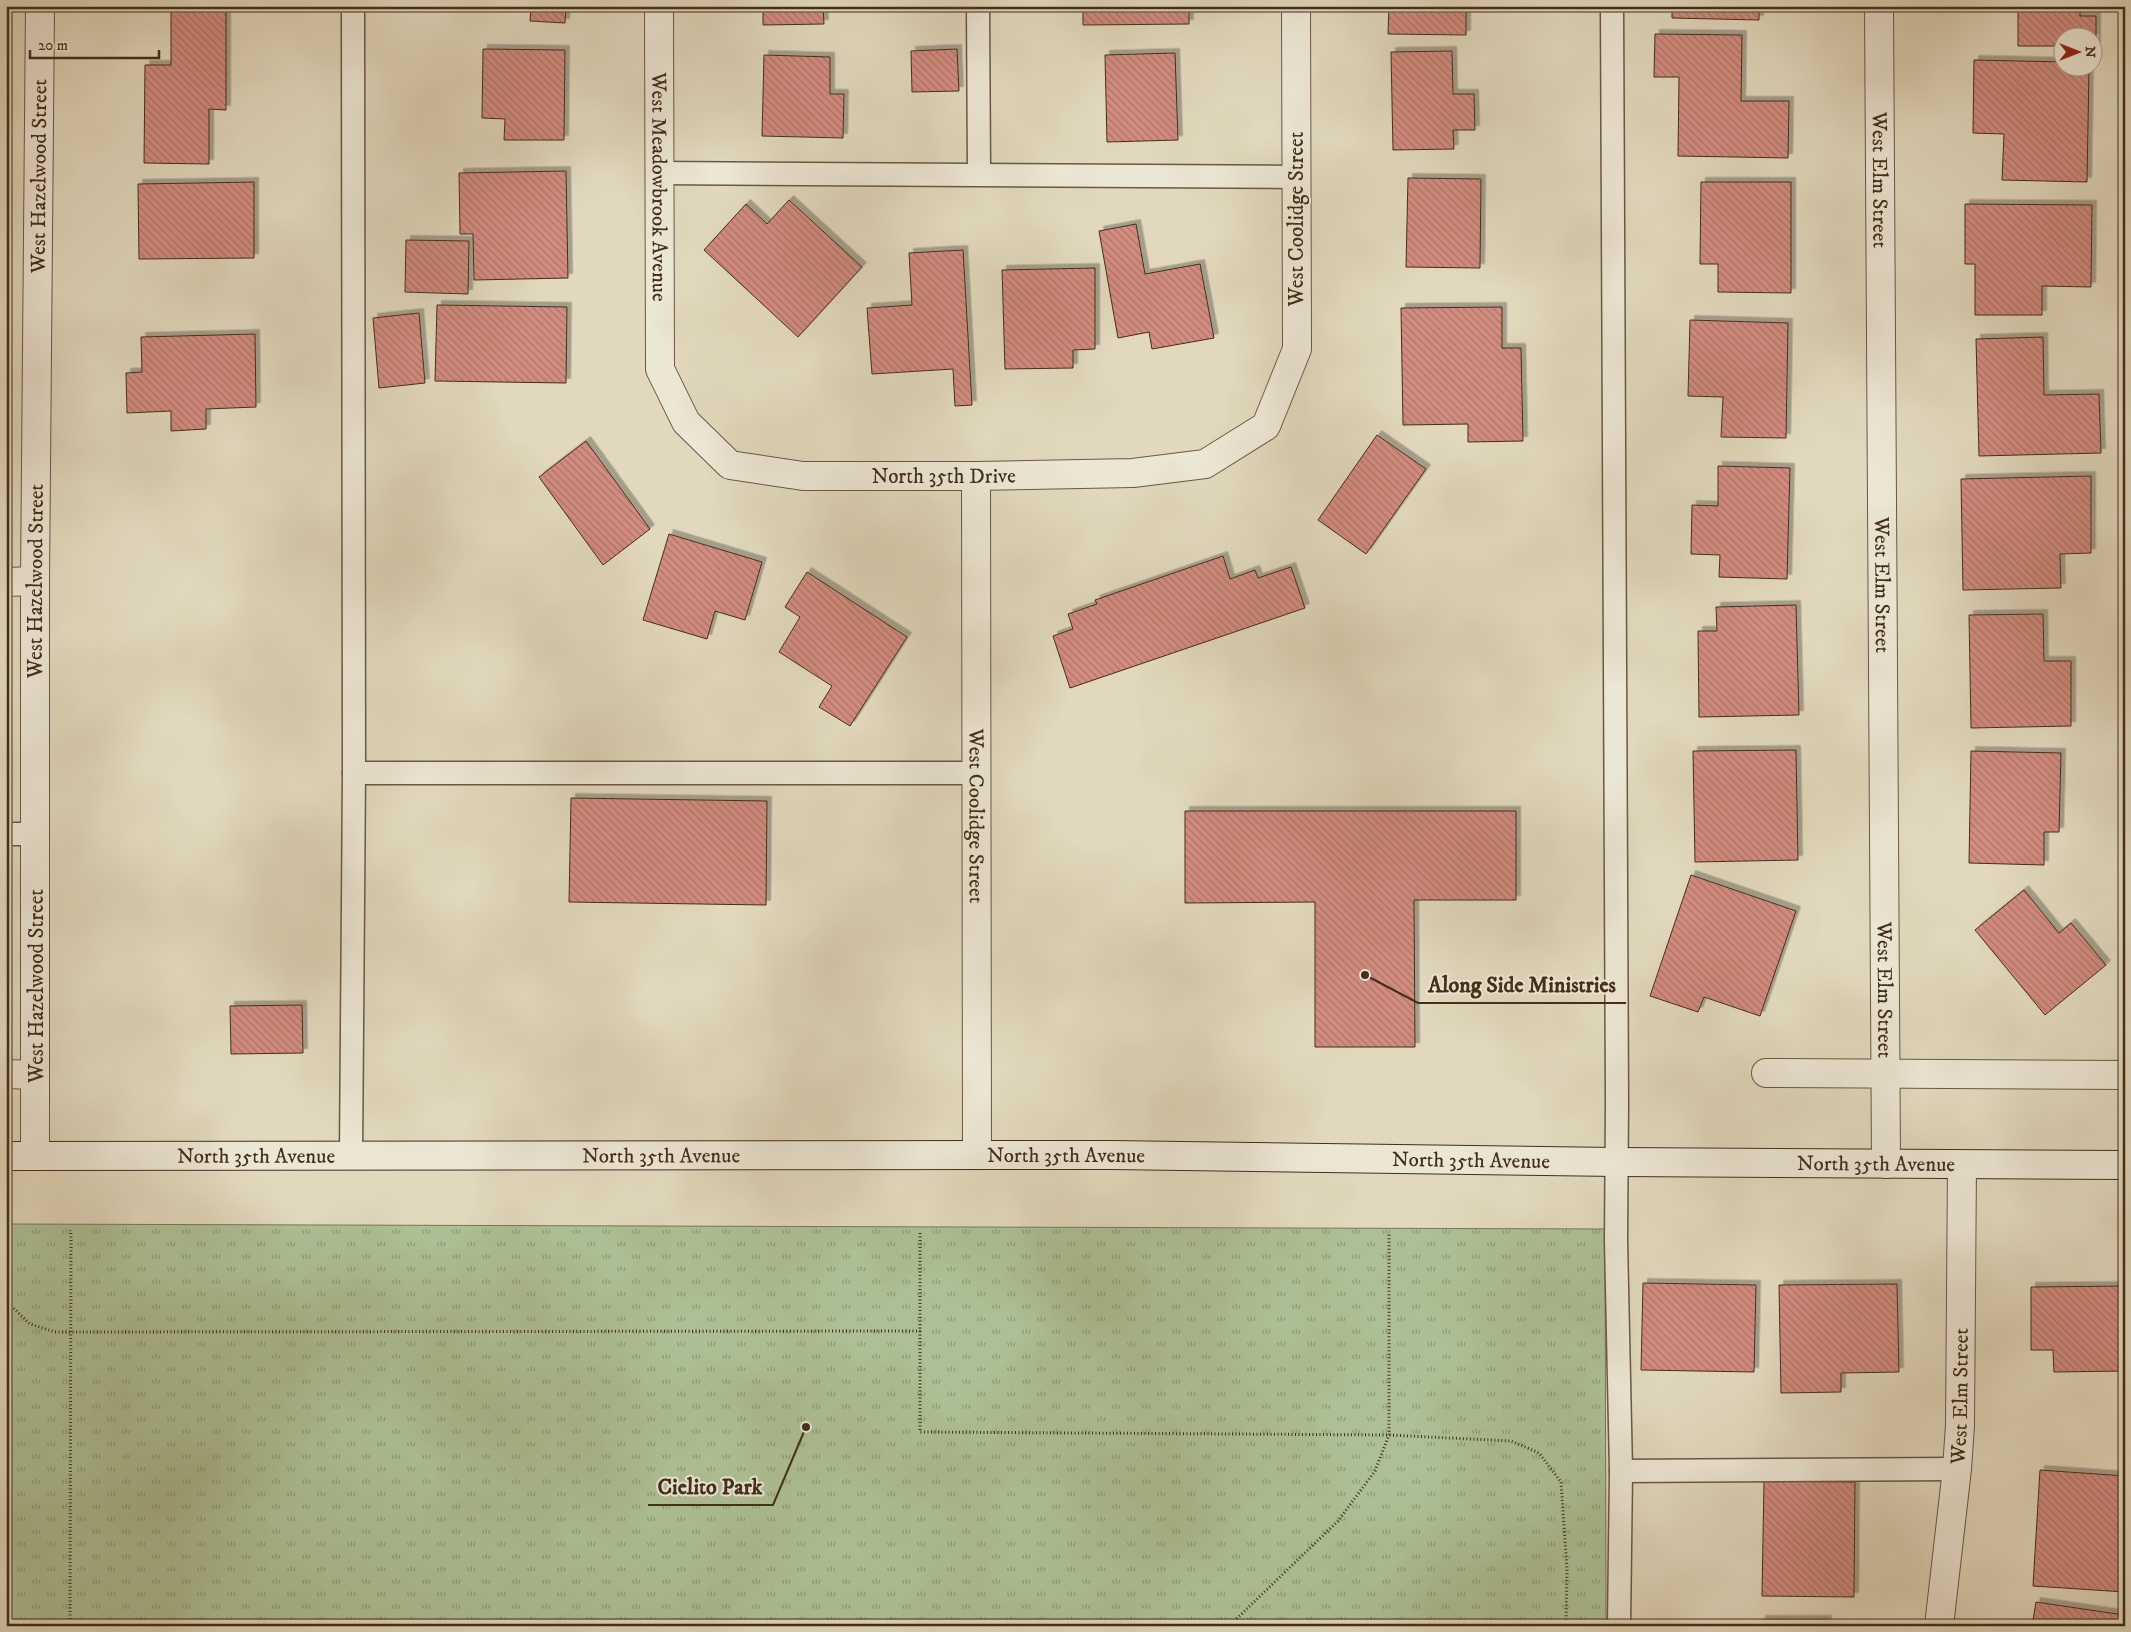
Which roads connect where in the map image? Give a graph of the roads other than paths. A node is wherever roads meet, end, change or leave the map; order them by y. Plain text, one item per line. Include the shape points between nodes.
1 (40, 6) edge
2 (353, 6) edge
3 (659, 6) edge
4 (978, 6) edge
5 (1296, 6) edge
6 (1612, 6) edge
7 (1879, 6) edge
8 (658, 173) junction
9 (979, 174) junction
10 (1296, 177) junction
11 (660, 369) joint
12 (1266, 426) joint
13 (976, 476) junction
14 (6, 582) edge
15 (35, 582) junction
16 (354, 773) junction
17 (976, 773) junction
18 (6, 834) edge
19 (36, 834) junction
20 (1766, 1073) dead end
21 (6, 1074) edge
22 (1886, 1074) junction
23 (35, 1075) junction
24 (2125, 1075) edge
25 (977, 1155) junction
26 (6, 1156) edge
27 (35, 1156) junction
28 (351, 1156) junction
29 (1617, 1162) junction
30 (1886, 1164) junction
31 (1962, 1164) junction
32 (2125, 1164) edge
33 (1957, 1469) junction
34 (1621, 1471) junction
35 (1619, 1626) edge
36 (1939, 1626) edge

1 - 15 street, West Hazelwood Street
2 - 16 lane
3 - 8 street, West Meadowbrook Avenue
4 - 9 lane
5 - 10 street, West Coolidge Street
6 - 29 lane
7 - 22 street, West Elm Street
8 - 9 lane
8 - 11 street, West Meadowbrook Avenue
9 - 10 lane
10 - 12 street, West Coolidge Street via 1297,349
11 - 13 street, North 35th Drive via 686,422 730,465 803,476
12 - 13 street, North 35th Drive via 1205,464 1133,472
13 - 17 street, West Coolidge Street
14 - 15 street
15 - 19 street, West Hazelwood Street
16 - 17 lane
16 - 28 lane
17 - 25 street, West Coolidge Street
18 - 19 lane
19 - 23 street, West Hazelwood Street
20 - 22 street
21 - 23 street
22 - 24 street
22 - 30 street, West Elm Street
23 - 27 street, West Hazelwood Street
25 - 28 street, North 35th Avenue
25 - 29 street, North 35th Avenue
26 - 27 street, North 35th Avenue
27 - 28 street, North 35th Avenue
29 - 30 street, North 35th Avenue
29 - 34 lane
30 - 31 street, North 35th Avenue
31 - 32 street, North 35th Avenue
31 - 33 street, West Elm Street
33 - 34 lane
33 - 36 street, West Elm Street
34 - 35 lane

